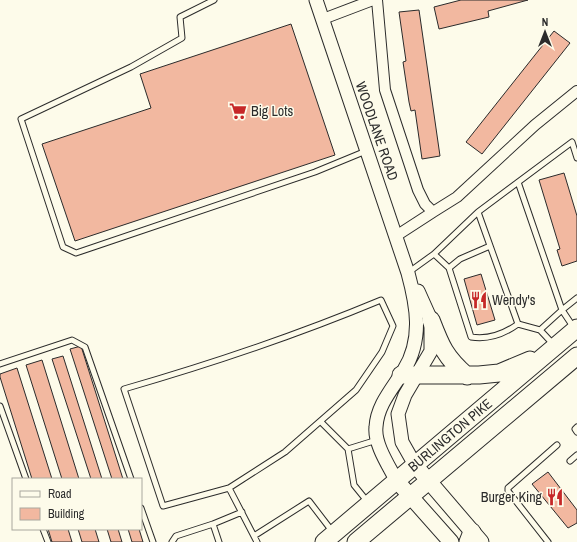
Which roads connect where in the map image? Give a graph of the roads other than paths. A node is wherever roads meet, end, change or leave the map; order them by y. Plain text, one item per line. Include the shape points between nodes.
1 (214, 0) edge
2 (316, 0) edge
3 (373, 0) edge
4 (377, 0) edge
5 (323, 19) junction
6 (577, 91) edge
7 (367, 151) junction
8 (577, 158) edge
9 (518, 182) junction
10 (433, 212) junction
11 (478, 212) junction
12 (396, 236) junction
13 (490, 246) junction
14 (434, 254) junction
15 (449, 268) junction
16 (408, 273) junction
17 (577, 298) edge
18 (562, 310) junction
19 (431, 320) junction
20 (518, 324) junction
21 (576, 329) edge
22 (540, 330) junction
23 (555, 347) junction
24 (577, 356) edge
25 (0, 364) edge
26 (409, 375) junction
27 (468, 376) junction
28 (0, 406) edge
29 (321, 422) junction
30 (577, 427) edge
31 (577, 432) edge
32 (378, 440) junction
33 (557, 445) dead end
34 (348, 450) junction
35 (577, 455) edge
36 (570, 461) dead end
37 (415, 465) junction
38 (26, 478) edge
39 (131, 478) edge
40 (396, 480) junction
41 (429, 481) junction
42 (229, 488) junction
43 (410, 498) junction
44 (369, 504) junction
45 (142, 511) edge
46 (242, 512) junction
47 (213, 524) junction
48 (43, 530) edge
49 (254, 536) junction
50 (329, 538) edge
51 (474, 538) edge
52 (48, 542) edge
53 (153, 542) edge
54 (172, 542) edge
55 (219, 542) edge
56 (257, 542) edge
57 (356, 542) edge
58 (451, 542) edge
59 (548, 542) edge

1 - 7 lane via 180,17 182,38 131,67 21,119 63,247 76,253 304,176
2 - 5 street, WOODLANE ROAD
3 - 5 street
4 - 10 street via 385,90 418,190 425,204
5 - 7 street, WOODLANE ROAD
6 - 10 street via 535,125 457,197
7 - 12 street, WOODLANE ROAD
8 - 9 lane via 572,142
9 - 11 lane
9 - 18 lane
10 - 12 street
11 - 13 lane
11 - 14 lane
12 - 16 street, WOODLANE ROAD
13 - 15 lane via 460,259
13 - 20 lane
14 - 15 lane
14 - 16 lane
15 - 20 lane via 472,337 483,339 507,332
16 - 19 street, WOODLANE ROAD
16 - 26 street, WOODLANE ROAD via 417,314 417,333
17 - 18 lane
18 - 21 lane
18 - 22 lane
19 - 26 street, WOODLANE ROAD via 431,351
19 - 27 highway via 442,350 453,364
20 - 22 lane
21 - 23 highway, BURLINGTON PIKE
22 - 23 lane
23 - 27 highway via 499,373
23 - 37 highway, BURLINGTON PIKE
24 - 41 highway, BURLINGTON PIKE
25 - 39 lane via 72,340 85,347
26 - 27 highway
26 - 32 street, WOODLANE ROAD via 379,413 376,428
26 - 37 street, WOODLANE ROAD via 398,414 402,442
28 - 38 lane
29 - 34 lane
29 - 42 lane via 285,452
29 - 42 lane via 356,390 382,352 393,326 381,300 318,326 124,389 163,506
30 - 31 lane
32 - 34 lane
32 - 40 street, WOODLANE ROAD
33 - 59 lane via 508,488
34 - 44 lane via 354,485
35 - 36 lane
37 - 40 highway, BURLINGTON PIKE
37 - 41 main road
40 - 43 main road
40 - 44 highway, BURLINGTON PIKE
41 - 43 highway, BURLINGTON PIKE
41 - 51 main road
42 - 46 lane
43 - 57 highway, BURLINGTON PIKE
43 - 58 main road
44 - 50 highway, BURLINGTON PIKE
45 - 53 lane
46 - 47 lane
46 - 49 lane
47 - 54 lane via 176,536
47 - 55 lane
48 - 52 lane
49 - 50 lane via 309,501
49 - 56 lane

